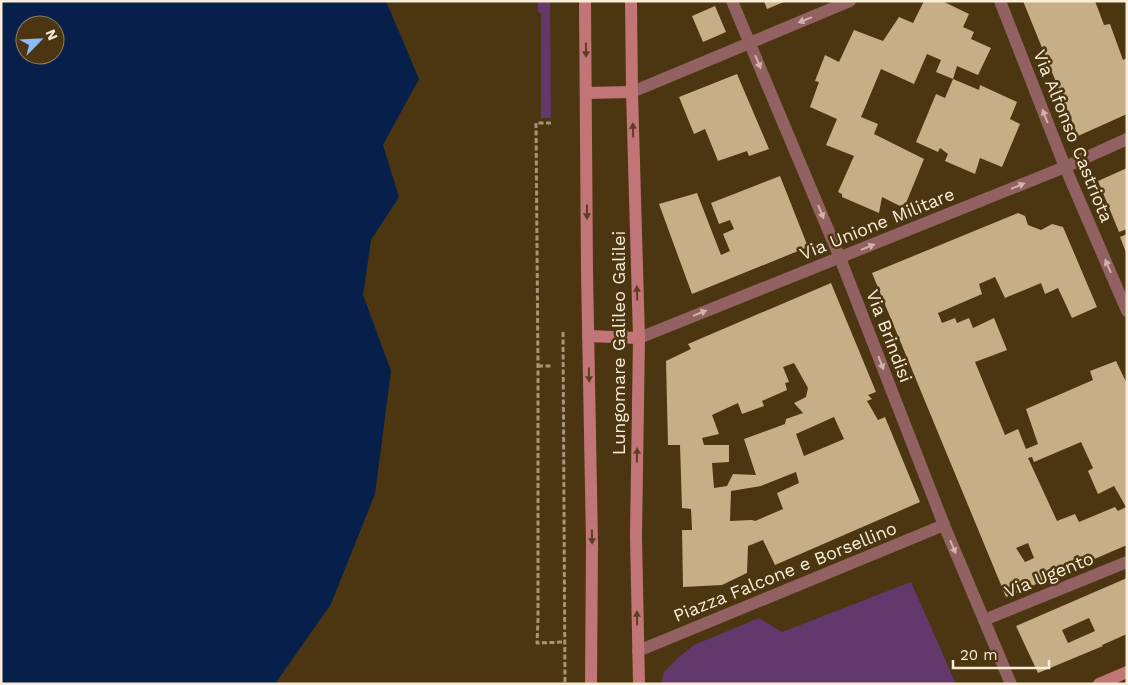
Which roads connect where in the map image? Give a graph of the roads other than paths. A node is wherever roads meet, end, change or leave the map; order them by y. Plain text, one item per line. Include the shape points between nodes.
1 (585, 1) edge
2 (631, 1) edge
3 (732, 1) edge
4 (850, 1) edge
5 (1000, 1) edge
6 (749, 43) junction
7 (632, 92) junction
8 (586, 93) junction
9 (1127, 139) edge
10 (1065, 167) junction
11 (840, 258) junction
12 (1127, 311) edge
13 (588, 336) junction
14 (639, 338) junction
15 (944, 525) junction
16 (1127, 562) edge
17 (984, 620) junction
18 (638, 651) junction
19 (1127, 672) edge
20 (591, 684) edge
21 (639, 684) edge
22 (1011, 684) edge
23 (1099, 684) edge

1 -> 8 main road, Lungomare Galileo Galilei
2 - 7 main road, Lungomare Galileo Galilei
3 - 6 street, Via Brindisi
4 -> 6 street
10 -> 5 street, Via Alfonso Castriota
6 - 7 street
6 -> 11 street, Via Brindisi
7 - 8 main road
14 -> 7 main road, Lungomare Galileo Galilei
8 -> 13 main road, Lungomare Galileo Galilei
9 - 10 street, Via Unione Militare
11 -> 10 street, Via Unione Militare
12 -> 10 street, Via Alfonso Castriota
14 -> 11 street, Via Unione Militare
11 -> 15 street, Via Brindisi
13 - 14 main road
13 -> 20 main road, Lungomare Galileo Galilei
18 -> 14 main road, Lungomare Galileo Galilei
15 -> 17 street, Via Brindisi
15 - 18 street, Piazza Falcone e Borsellino
16 - 17 street, Via Ugento
17 - 22 street, Via Brindisi
18 - 21 main road, Lungomare Galileo Galilei
19 - 23 main road

